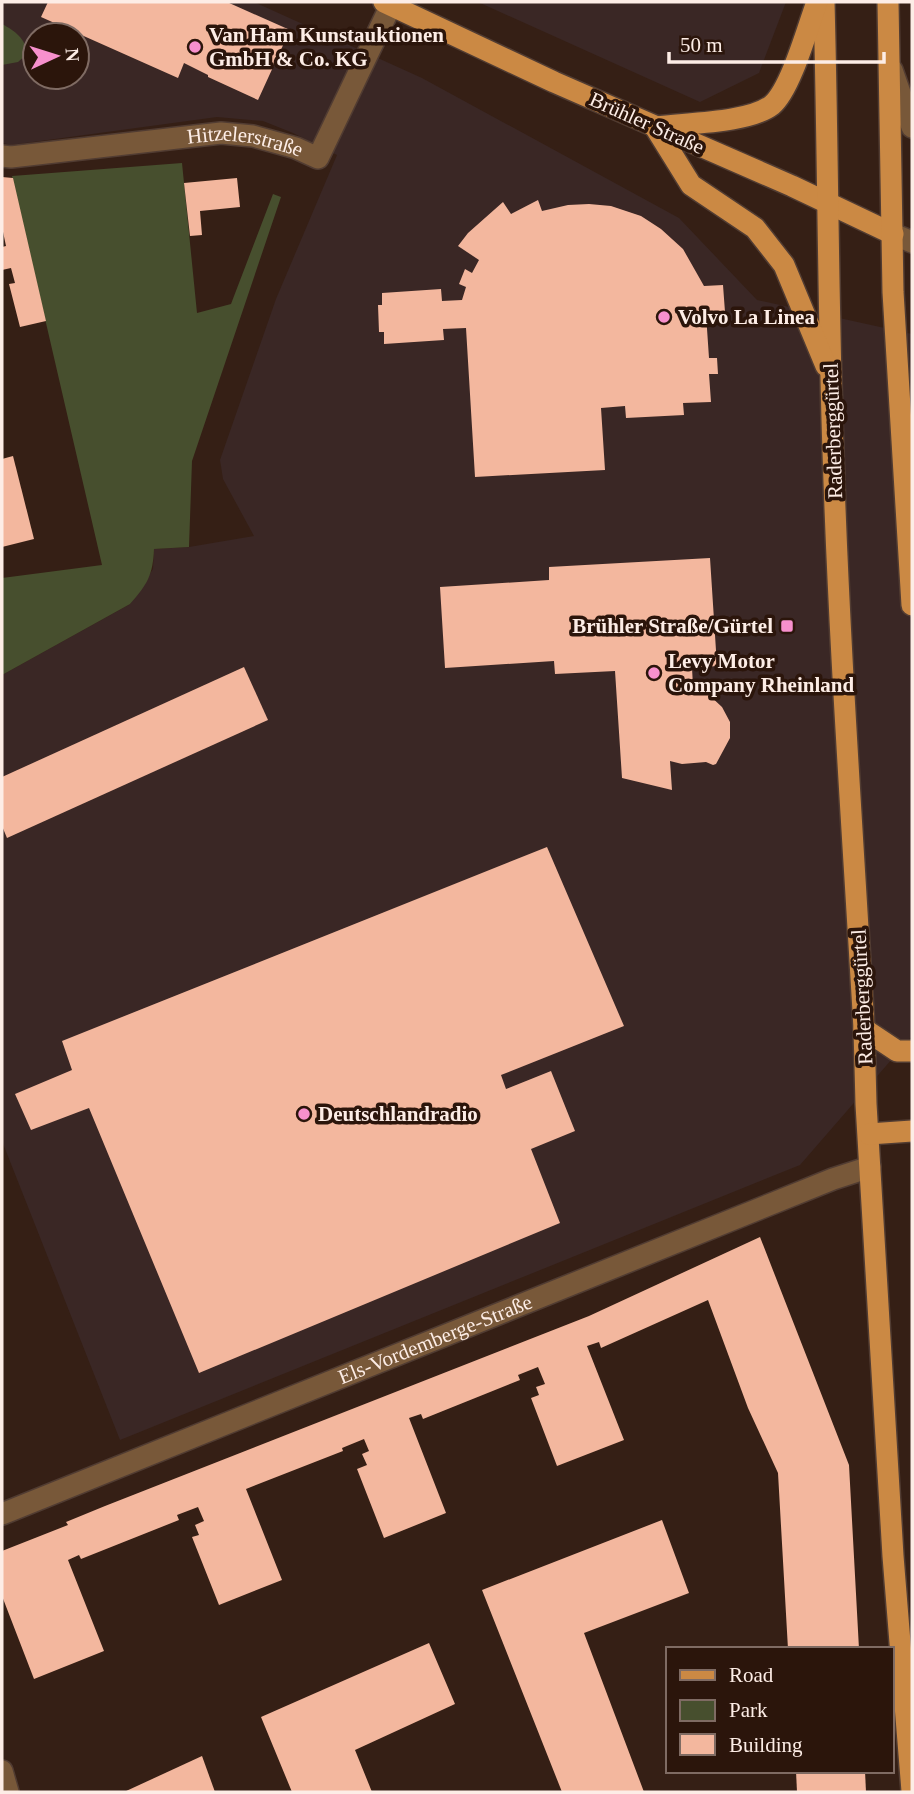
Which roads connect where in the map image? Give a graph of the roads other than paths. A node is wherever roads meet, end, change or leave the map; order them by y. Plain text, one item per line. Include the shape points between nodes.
1 (817, 2) edge
2 (824, 2) edge
3 (888, 2) edge
4 (387, 3) edge
5 (888, 58) junction
6 (654, 127) junction
7 (912, 127) edge
8 (2, 156) edge
9 (826, 202) junction
10 (903, 238) edge
11 (831, 379) junction
12 (912, 412) edge
13 (902, 442) junction
14 (912, 605) edge
15 (864, 1029) junction
16 (912, 1051) edge
17 (912, 1131) edge
18 (869, 1134) junction
19 (870, 1167) junction
20 (2, 1514) edge
21 (912, 1545) edge
22 (893, 1556) junction
23 (2, 1771) edge
24 (912, 1791) edge
25 (8, 1792) edge

1 - 6 main road via 789,79 773,104 750,116
2 - 9 main road, Raderberggürtel
3 - 5 main road
4 - 6 main road, Brühler Straße
4 - 8 street, Hitzelerstraße via 318,158 253,136 221,133
5 - 7 street
5 - 10 main road
6 - 9 main road, Brühler Straße
6 - 11 main road via 691,185 755,228 784,265
9 - 10 main road, Brühler Straße
9 - 11 main road, Raderberggürtel
10 - 13 main road via 893,292
11 - 15 main road, Raderberggürtel
12 - 13 street
13 - 14 main road
15 - 16 main road via 897,1051
15 - 18 main road, Raderberggürtel
17 - 18 main road
18 - 19 main road, Raderberggürtel
19 - 20 street, Els-Vordemberge-Straße
19 - 22 main road, Raderberggürtel
21 - 22 main road via 903,1546
22 - 24 main road, Raderberggürtel
23 - 25 street

